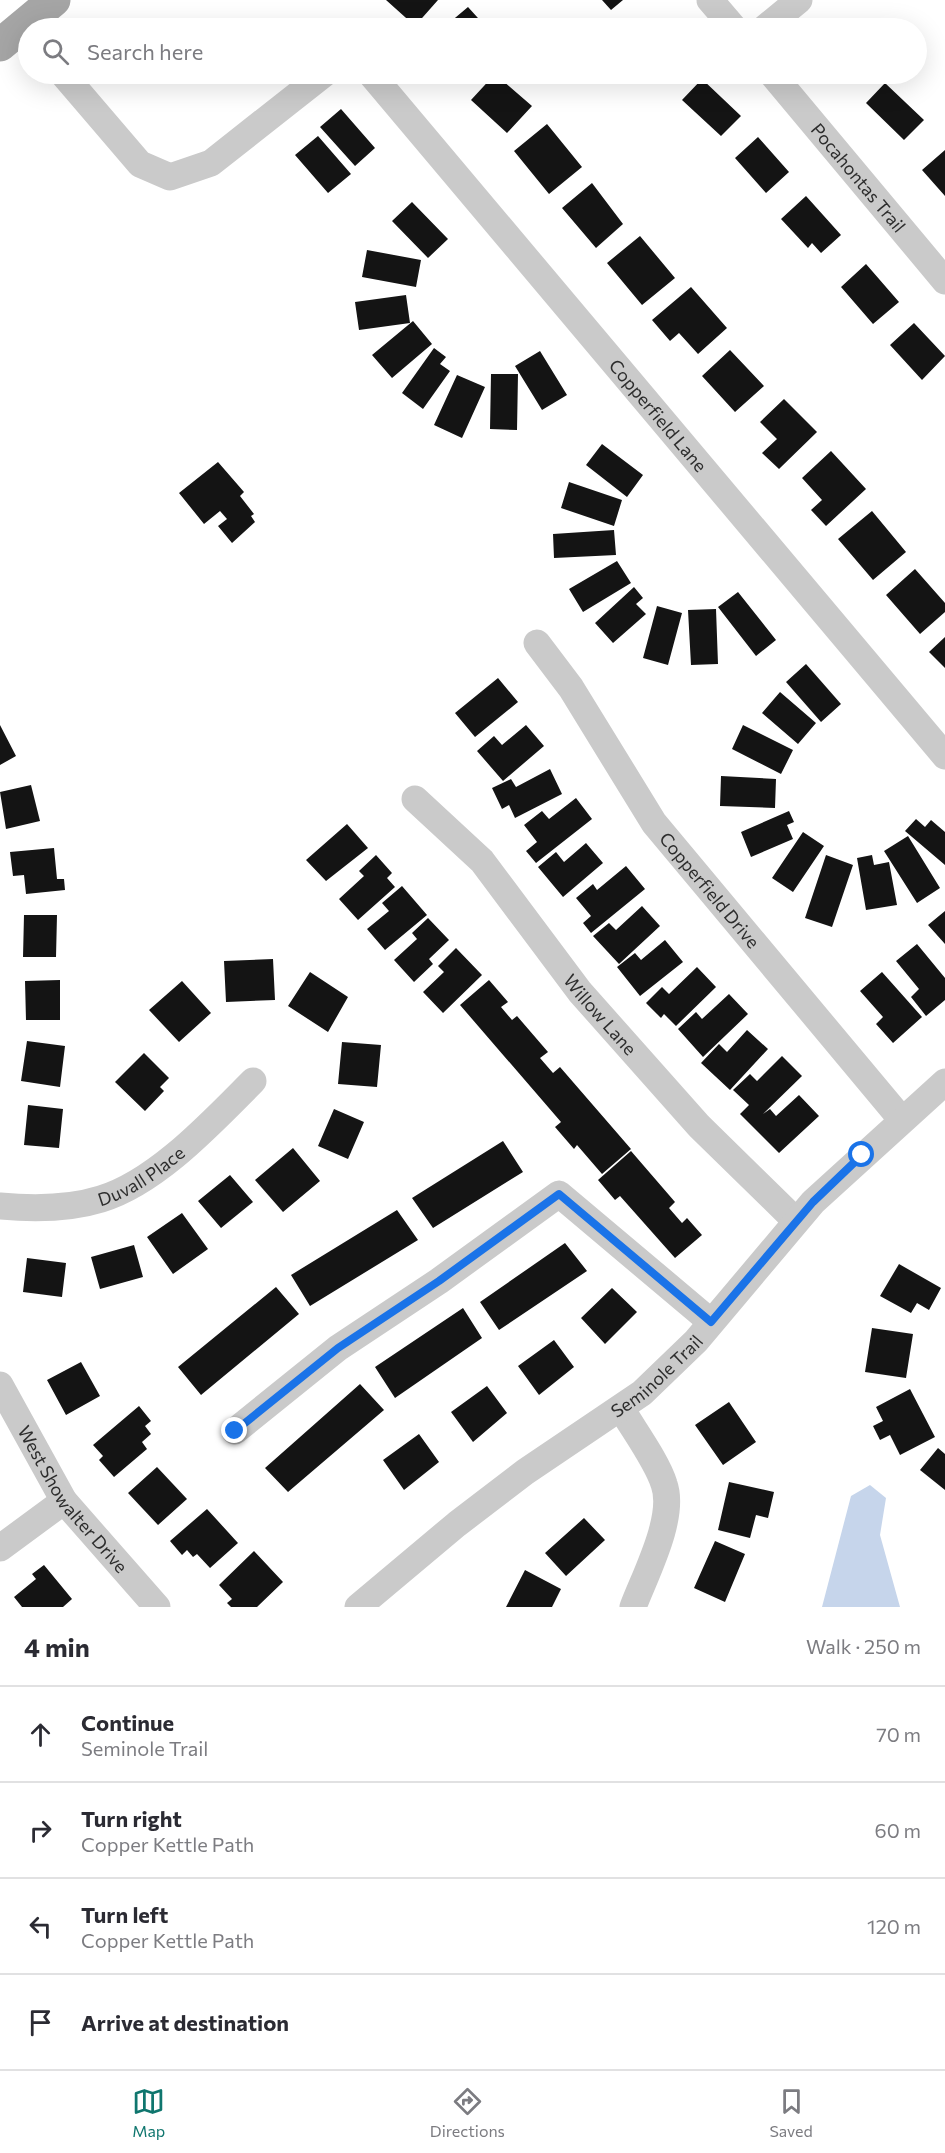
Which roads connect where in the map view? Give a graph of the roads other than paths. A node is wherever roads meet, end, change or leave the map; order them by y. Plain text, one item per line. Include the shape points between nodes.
1 (54, 0) edge
2 (710, 0) edge
3 (799, 0) edge
4 (34, 18) edge
5 (725, 18) edge
6 (777, 18) edge
7 (72, 84) edge
8 (311, 84) edge
9 (379, 84) edge
10 (780, 84) edge
11 (945, 281) edge
12 (537, 643) dead end
13 (945, 756) edge
14 (415, 799) dead end
15 (253, 1082) dead end
16 (945, 1082) edge
17 (902, 1120) junction
18 (0, 1206) edge
19 (796, 1221) junction
20 (711, 1322) junction
21 (0, 1385) edge
22 (621, 1408) junction
23 (235, 1431) dead end
24 (64, 1501) junction
25 (0, 1548) edge
26 (157, 1607) edge
27 (358, 1607) edge
28 (633, 1607) edge

1 - 4 main road
2 - 5 street
3 - 6 street
7 - 8 street via 142,165 170,177 211,163
9 - 13 street, Copperfield Lane
10 - 11 street, Pocahontas Trail
12 - 17 street, Copperfield Drive via 571,688 654,823
14 - 19 street, Willow Lane via 482,861 580,992 699,1126
15 - 18 street, Duvall Place via 187,1143 129,1187 101,1199 56,1207
16 - 17 street, Seminole Trail
17 - 19 street, Seminole Trail
19 - 20 street, Seminole Trail
20 - 22 street, Seminole Trail via 649,1386
20 - 23 street via 559,1194 338,1348
21 - 24 street, West Showalter Drive
22 - 27 street, Seminole Trail via 525,1472
22 - 28 street via 664,1483 667,1498 667,1516
24 - 25 street
24 - 26 street, West Showalter Drive

